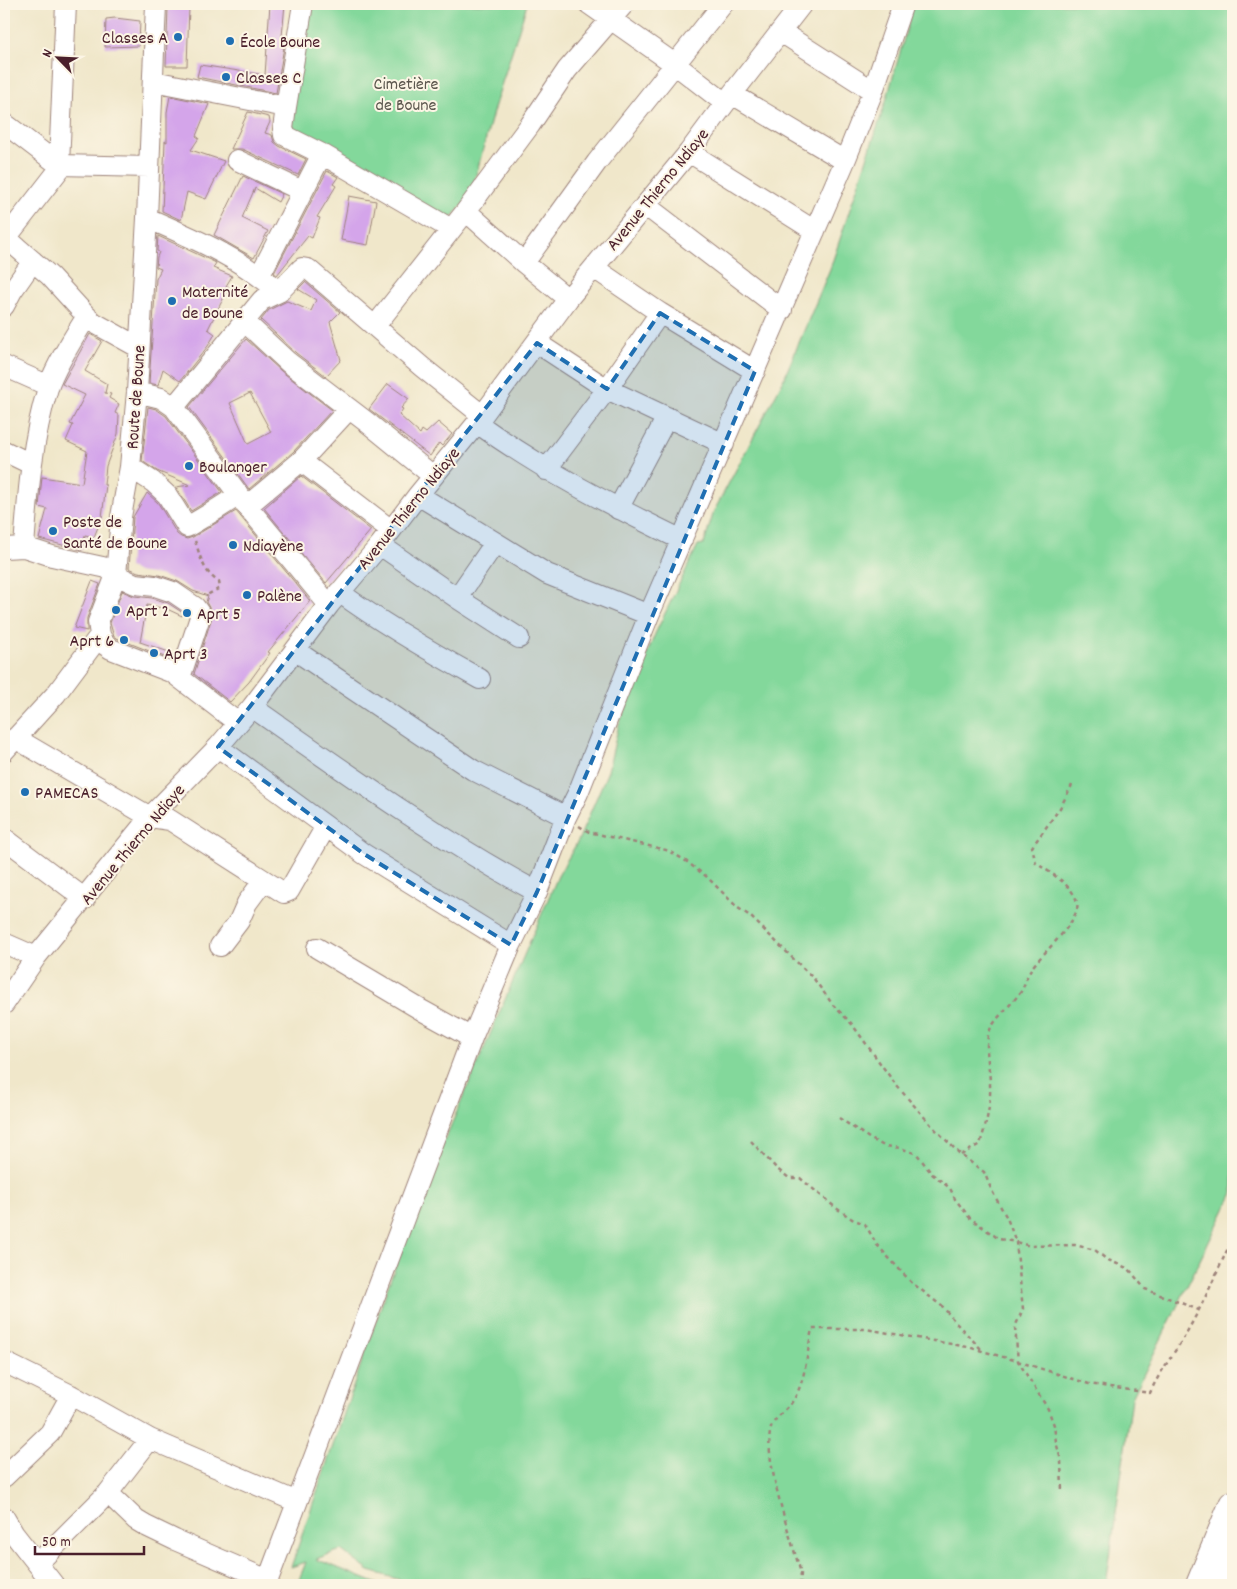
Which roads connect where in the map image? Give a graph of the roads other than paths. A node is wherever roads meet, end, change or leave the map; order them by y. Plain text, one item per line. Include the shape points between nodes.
1 (66, 4) edge
2 (156, 4) edge
3 (303, 4) edge
4 (589, 4) edge
5 (624, 4) edge
6 (723, 4) edge
7 (802, 4) edge
8 (903, 4) edge
9 (610, 19) junction
10 (781, 32) junction
11 (676, 65) junction
12 (153, 81) junction
13 (873, 91) junction
14 (728, 98) junction
15 (286, 107) junction
16 (5, 126) edge
17 (689, 152) junction
18 (322, 154) junction
19 (237, 160) dead end
20 (845, 161) junction
21 (60, 166) junction
22 (149, 167) junction
23 (302, 191) junction
24 (645, 205) junction
25 (466, 211) junction
26 (147, 218) junction
27 (451, 229) junction
28 (814, 231) junction
29 (5, 237) edge
30 (33, 261) junction
31 (524, 263) junction
32 (594, 268) junction
33 (260, 275) junction
34 (279, 292) junction
35 (568, 300) junction
36 (4, 306) edge
37 (782, 310) junction
38 (660, 313) junction
39 (87, 316) junction
40 (245, 322) junction
41 (375, 326) junction
42 (537, 343) junction
43 (138, 347) junction
44 (4, 366) edge
45 (755, 371) junction
46 (49, 386) junction
47 (607, 389) junction
48 (137, 392) junction
49 (174, 407) junction
50 (348, 409) junction
51 (667, 417) junction
52 (480, 418) junction
53 (724, 444) junction
54 (4, 451) edge
55 (301, 461) junction
56 (31, 464) junction
57 (130, 467) junction
58 (546, 470) junction
59 (433, 476) junction
60 (418, 495) junction
61 (243, 500) junction
62 (618, 508) junction
63 (385, 537) junction
64 (682, 540) junction
65 (495, 543) junction
66 (24, 547) junction
67 (4, 548) edge
68 (116, 575) junction
69 (334, 598) junction
70 (457, 598) junction
71 (649, 615) junction
72 (100, 635) junction
73 (519, 638) dead end
74 (296, 651) junction
75 (180, 678) junction
76 (480, 679) dead end
77 (252, 707) junction
78 (238, 723) junction
79 (10, 744) edge
80 (218, 747) junction
81 (150, 816) junction
82 (566, 816) junction
83 (325, 828) junction
84 (4, 838) edge
85 (264, 880) junction
86 (537, 892) junction
87 (85, 899) junction
88 (4, 943) edge
89 (511, 945) junction
90 (220, 946) dead end
91 (317, 948) dead end
92 (36, 957) junction
93 (4, 1004) edge
94 (472, 1038) junction
95 (4, 1362) edge
96 (70, 1395) junction
97 (150, 1439) junction
98 (4, 1477) edge
99 (108, 1493) junction
100 (297, 1502) junction
101 (1233, 1505) edge
102 (4, 1517) edge
103 (38, 1563) junction
104 (1233, 1566) edge
105 (267, 1583) edge
106 (54, 1585) edge
107 (1200, 1585) edge
108 (1226, 1585) edge

1 - 21 street
2 - 12 street, Route de Boune
3 - 15 street
4 - 9 street
5 - 9 street
6 - 11 street
7 - 10 street, Avenue Thierno Ndiaye
8 - 13 street
9 - 11 street
9 - 25 street via 567,70
10 - 13 street
10 - 14 street, Avenue Thierno Ndiaye
11 - 14 street
11 - 31 street via 597,162
12 - 15 street
12 - 22 street, Route de Boune
13 - 20 street
14 - 17 street, Avenue Thierno Ndiaye
14 - 20 street
15 - 18 street via 284,135
16 - 21 street
17 - 24 street, Avenue Thierno Ndiaye
17 - 28 street
18 - 23 street
18 - 27 street
19 - 23 street
20 - 28 street
21 - 22 street
21 - 29 street
22 - 26 street, Route de Boune
23 - 33 street
24 - 32 street, Avenue Thierno Ndiaye
24 - 37 street
25 - 27 street
25 - 31 street
26 - 33 street via 214,247
26 - 43 street, Route de Boune
27 - 41 street
28 - 37 street
29 - 30 street
30 - 36 street
30 - 39 street
31 - 35 street
32 - 35 street, Avenue Thierno Ndiaye
32 - 38 street
33 - 34 street
34 - 40 street via 262,300
34 - 41 street via 302,268 308,269
35 - 42 street, Avenue Thierno Ndiaye
37 - 45 street
38 - 45 street
38 - 47 street
39 - 43 street
39 - 46 street
40 - 49 street
40 - 50 street via 288,362
41 - 52 street
42 - 47 street
42 - 52 street, Avenue Thierno Ndiaye
43 - 48 street, Route de Boune
44 - 46 street
45 - 53 street
46 - 56 street
47 - 51 street
47 - 58 street
48 - 49 street via 161,398
48 - 57 street, Route de Boune
49 - 61 street
50 - 55 street
50 - 59 street
51 - 53 street
51 - 62 street
52 - 58 street via 511,448
52 - 59 street, Avenue Thierno Ndiaye
53 - 64 street
54 - 56 street
55 - 61 street
55 - 63 street
56 - 66 street
57 - 61 street via 154,482 167,495 187,526
57 - 68 street, Route de Boune
58 - 62 street
59 - 60 street, Avenue Thierno Ndiaye
60 - 63 street, Avenue Thierno Ndiaye
60 - 65 street
61 - 69 street
62 - 64 street
63 - 69 street, Avenue Thierno Ndiaye
63 - 70 street
64 - 71 street
65 - 70 street
65 - 71 street via 547,574
66 - 67 street
66 - 68 street via 107,568
68 - 72 street, Route de Boune via 98,622
68 - 75 street via 135,584 173,592 200,614
69 - 74 street, Avenue Thierno Ndiaye
69 - 76 street
70 - 73 street
71 - 82 street
72 - 75 street via 111,649 173,672
72 - 79 street via 56,694
74 - 77 street, Avenue Thierno Ndiaye
74 - 82 street via 473,770
75 - 78 street
77 - 78 street, Avenue Thierno Ndiaye
77 - 86 street via 391,803
78 - 80 street, Avenue Thierno Ndiaye
79 - 81 street
80 - 81 street, Avenue Thierno Ndiaye
80 - 83 street
81 - 85 street via 170,820
81 - 87 street, Avenue Thierno Ndiaye
82 - 86 street
83 - 85 street via 289,892 284,893
83 - 89 street
84 - 87 street
85 - 90 street
86 - 89 street
87 - 92 street, Avenue Thierno Ndiaye
88 - 92 street
89 - 94 street
91 - 94 street
92 - 93 street, Avenue Thierno Ndiaye
94 - 100 street
95 - 96 street
96 - 97 street
96 - 98 street via 50,1433
97 - 99 street
97 - 100 street
99 - 103 street
99 - 105 street via 146,1526
100 - 105 street
101 - 107 highway
102 - 103 street
103 - 106 street
104 - 108 highway

